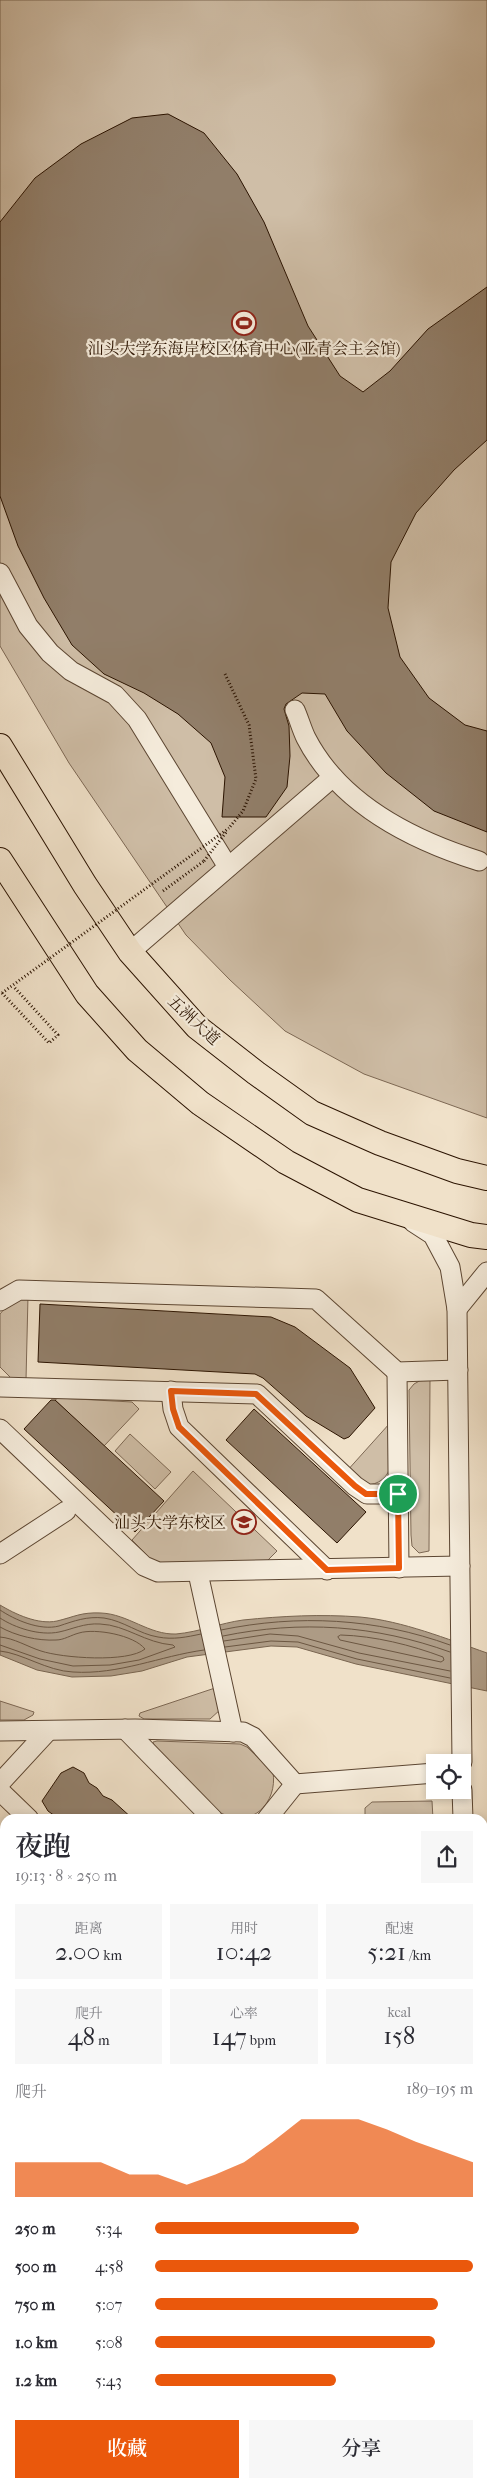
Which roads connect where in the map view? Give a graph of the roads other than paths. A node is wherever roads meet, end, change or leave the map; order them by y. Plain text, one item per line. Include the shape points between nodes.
1 (0, 573) edge
2 (295, 710) dead end
3 (0, 746) edge
4 (333, 777) junction
5 (0, 860) edge
6 (479, 861) dead end
7 (228, 867) junction
8 (130, 952) junction
9 (487, 1178) edge
10 (401, 1214) junction
11 (487, 1237) edge
12 (487, 1272) edge
13 (0, 1301) edge
14 (457, 1309) junction
15 (458, 1370) junction
16 (397, 1372) junction
17 (0, 1387) edge
18 (171, 1391) junction
19 (0, 1429) edge
20 (398, 1494) junction
21 (66, 1511) dead end
22 (0, 1554) edge
23 (460, 1566) junction
24 (399, 1568) junction
25 (327, 1570) junction
26 (198, 1573) junction
27 (125, 1729) junction
28 (48, 1730) junction
29 (0, 1731) edge
30 (233, 1732) junction
31 (462, 1754) edge
32 (426, 1774) edge
33 (0, 1782) edge
34 (295, 1784) junction
35 (0, 1792) edge
36 (462, 1799) edge
37 (24, 1814) edge
38 (208, 1814) edge
39 (273, 1814) edge
40 (463, 1814) edge

1 - 7 street via 28,626 50,654 71,671 115,695 138,719
2 - 4 street via 306,739
3 - 8 main road, 五洲大道
4 - 6 street via 357,801 391,823 442,849
4 - 7 street
5 - 10 main road via 87,994 136,1050 200,1103 286,1162 358,1200
7 - 8 street
8 - 9 main road, 五洲大道 via 197,1027 312,1114 397,1150
10 - 11 main road
10 - 14 street via 433,1235 450,1267
12 - 14 street
13 - 16 street via 19,1290 316,1299
14 - 15 street
15 - 16 street
15 - 23 street
16 - 20 street
17 - 18 street
18 - 20 street via 256,1394 366,1494
18 - 25 street via 179,1427
19 - 26 street via 144,1566 158,1572
20 - 24 street
21 - 22 street
23 - 24 street
23 - 31 street
24 - 25 street
25 - 26 street
26 - 30 street
27 - 28 street
27 - 30 street
27 - 38 street
28 - 29 street
28 - 33 street
30 - 34 street via 244,1732 253,1737
32 - 34 street
34 - 39 street
35 - 37 street
36 - 40 street

